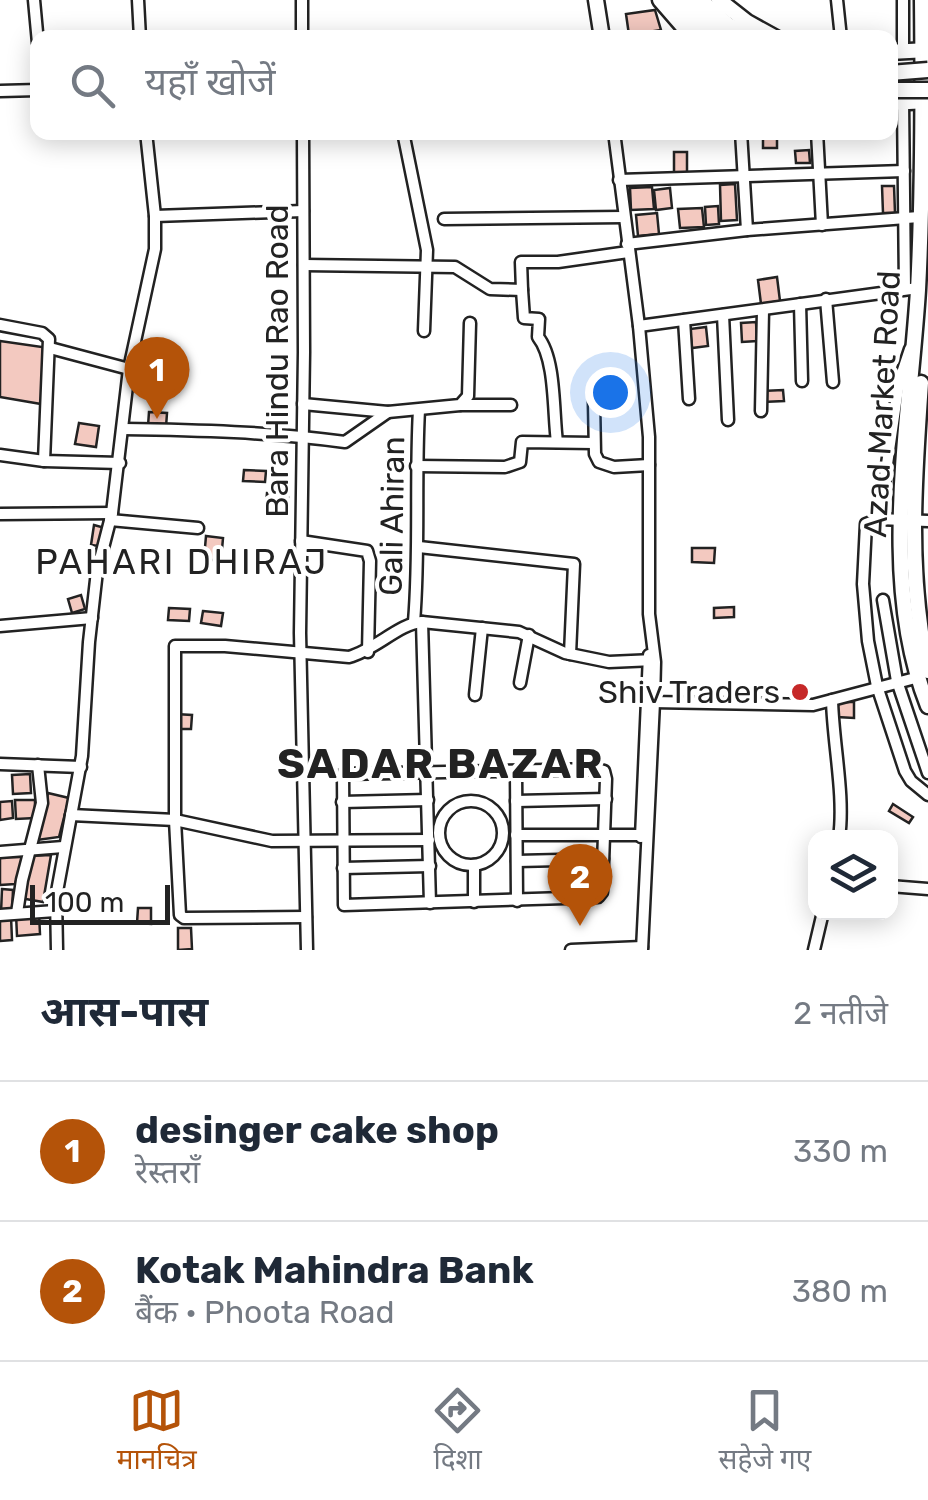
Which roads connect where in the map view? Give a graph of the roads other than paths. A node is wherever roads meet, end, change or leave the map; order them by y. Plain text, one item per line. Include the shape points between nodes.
1 (34, 0) edge
2 (138, 0) edge
3 (302, 0) edge
4 (596, 0) edge
5 (660, 0) edge
6 (674, 0) edge
7 (688, 0) edge
8 (701, 0) edge
9 (719, 0) edge
10 (837, 0) edge
11 (903, 0) edge
12 (922, 0) edge
13 (37, 30) edge
14 (140, 30) edge
15 (302, 30) edge
16 (601, 30) edge
17 (687, 30) edge
18 (702, 30) edge
19 (719, 30) edge
20 (738, 30) edge
21 (762, 30) edge
22 (840, 30) edge
23 (898, 43) edge
24 (925, 50) edge
25 (898, 52) edge
26 (928, 70) edge
27 (898, 72) edge
28 (30, 90) edge
29 (0, 91) edge
30 (898, 92) edge
31 (926, 98) edge
32 (898, 102) edge
33 (898, 112) edge
34 (147, 140) edge
35 (303, 140) edge
36 (405, 140) edge
37 (615, 140) edge
38 (741, 140) edge
39 (816, 140) edge
40 (904, 171) junction
41 (818, 173) junction
42 (742, 177) junction
43 (620, 180) junction
44 (303, 211) junction
45 (155, 216) junction
46 (624, 217) junction
47 (912, 218) junction
48 (444, 220) dead end
49 (822, 224) junction
50 (746, 230) junction
51 (928, 247) edge
52 (627, 248) junction
53 (304, 265) junction
54 (428, 266) junction
55 (911, 288) junction
56 (522, 290) junction
57 (826, 299) junction
58 (800, 304) junction
59 (764, 310) junction
60 (723, 315) junction
61 (684, 320) junction
62 (470, 323) dead end
63 (0, 325) edge
64 (639, 326) junction
65 (424, 331) dead end
66 (914, 339) junction
67 (50, 348) junction
68 (129, 369) junction
69 (802, 382) dead end
70 (833, 382) dead end
71 (689, 399) dead end
72 (594, 402) dead end
73 (304, 404) junction
74 (460, 405) junction
75 (511, 405) dead end
76 (419, 410) junction
77 (762, 411) dead end
78 (388, 412) junction
79 (728, 420) dead end
80 (123, 430) junction
81 (303, 435) junction
82 (556, 442) junction
83 (594, 443) junction
84 (0, 455) edge
85 (44, 461) junction
86 (120, 463) junction
87 (649, 465) junction
88 (416, 466) junction
89 (0, 514) edge
90 (111, 516) junction
91 (879, 519) junction
92 (914, 521) edge
93 (198, 528) dead end
94 (302, 541) junction
95 (419, 547) junction
96 (883, 600) dead end
97 (92, 618) junction
98 (418, 622) junction
99 (0, 626) edge
100 (482, 628) junction
101 (529, 635) junction
102 (368, 652) junction
103 (300, 653) junction
104 (570, 654) junction
105 (651, 661) junction
106 (924, 674) edge
107 (896, 682) junction
108 (520, 683) dead end
109 (877, 686) junction
110 (475, 695) dead end
111 (832, 700) junction
112 (650, 702) junction
113 (928, 706) edge
114 (0, 764) edge
115 (38, 765) junction
116 (81, 767) junction
117 (516, 772) junction
118 (928, 772) edge
119 (427, 774) junction
120 (928, 795) edge
121 (428, 800) junction
122 (606, 800) junction
123 (516, 801) junction
124 (342, 802) junction
125 (71, 815) junction
126 (175, 820) junction
127 (840, 830) edge
128 (453, 832) dead end
129 (503, 834) junction
130 (516, 834) junction
131 (641, 834) junction
132 (433, 836) junction
133 (604, 836) junction
134 (304, 842) junction
135 (342, 842) junction
136 (63, 847) junction
137 (29, 850) junction
138 (0, 852) edge
139 (604, 859) junction
140 (517, 861) junction
141 (474, 865) junction
142 (430, 866) junction
143 (343, 868) junction
144 (898, 887) edge
145 (928, 889) edge
146 (474, 902) junction
147 (517, 902) junction
148 (430, 904) junction
149 (55, 911) junction
150 (18, 913) junction
151 (0, 915) edge
152 (306, 917) junction
153 (821, 920) edge
154 (639, 948) edge
155 (57, 950) edge
156 (307, 950) edge
157 (571, 950) edge
158 (814, 950) edge

1 - 13 street
2 - 14 street
3 - 15 street
4 - 16 main road
5 - 17 main road
6 - 18 main road
7 - 19 main road
8 - 20 main road
9 - 21 main road
10 - 22 street
11 - 23 street
12 - 24 main road, Azad Market Road
24 - 25 main road
24 - 31 main road, Azad Market Road
26 - 27 main road, bridge
28 - 29 street
30 - 31 main road, bridge
31 - 32 main road
31 - 47 main road, Azad Market Road
33 - 40 street
34 - 45 street
35 - 44 street, Bara Hindu Rao Road
36 - 54 street
37 - 43 street
38 - 42 street
39 - 41 street
40 - 41 street
40 - 47 street
41 - 42 street
41 - 49 street
42 - 43 street
42 - 50 street
43 - 46 street
44 - 45 street
44 - 53 street, Bara Hindu Rao Road
45 - 68 street via 156,249
46 - 48 street
46 - 52 street
47 - 49 street
47 - 55 main road, Azad Market Road
49 - 50 street
50 - 52 street
51 - 92 main road, Azad Market Road
52 - 56 street via 521,262
52 - 64 street
53 - 54 street
53 - 73 street, Bara Hindu Rao Road
54 - 56 street via 455,267 490,288
54 - 65 street
55 - 57 street
55 - 66 main road, Azad Market Road
56 - 82 street via 524,318 539,319 538,338 552,375
57 - 58 street
57 - 70 street
58 - 59 street
58 - 69 street
59 - 60 street
59 - 77 street
60 - 61 street
60 - 79 street
61 - 64 street
61 - 71 street
62 - 74 street via 468,396
63 - 67 street via 42,333
64 - 87 street
66 - 91 street via 899,382
66 - 92 main road, Azad Market Road
67 - 68 street
67 - 85 street
68 - 80 street
72 - 83 street
73 - 78 street
73 - 81 street, Bara Hindu Rao Road
74 - 75 street
74 - 76 street
76 - 78 street
76 - 88 street, Gali Ahiran
78 - 81 street via 345,442
80 - 81 street
80 - 86 street
81 - 94 street, Bara Hindu Rao Road
82 - 83 street
82 - 88 street via 522,442 520,462 505,467
83 - 87 street via 602,466
84 - 85 street
85 - 86 street
86 - 90 street
87 - 105 street
88 - 95 street, Gali Ahiran
89 - 90 street
90 - 93 street
90 - 97 street
91 - 92 street
91 - 109 street via 864,528 863,584
92 - 106 main road, Azad Market Road via 900,576 908,635
94 - 102 street via 367,551
94 - 103 street, Bara Hindu Rao Road
95 - 98 street, Gali Ahiran
95 - 104 street via 574,564
96 - 107 street
97 - 99 street
97 - 116 street
98 - 100 street
98 - 102 street, Gali Ahiran
98 - 119 street
100 - 101 street
100 - 110 street
101 - 104 street
101 - 108 street
102 - 103 street
103 - 126 street via 174,646
103 - 134 street, Bara Hindu Rao Road
104 - 105 street
105 - 112 street
106 - 107 street
106 - 113 main road, Azad Market Road
107 - 109 street
107 - 118 street
109 - 111 street
109 - 120 street via 911,782
111 - 112 street
111 - 127 street
112 - 131 street
112 - 154 street
114 - 115 street
115 - 116 street
115 - 137 street via 42,803
116 - 125 street
117 - 119 street
117 - 122 street via 601,770
117 - 123 street
119 - 121 street
119 - 124 street via 342,774
121 - 124 street
121 - 132 street
122 - 123 street
122 - 133 street
123 - 130 street
124 - 135 street
125 - 126 street
125 - 136 street
126 - 134 street
126 - 152 street via 182,917
128 - 132 street
129 - 130 street
129 - 132 street via 488,806 468,802 450,810
129 - 141 street via 496,854
130 - 133 street
130 - 140 street
131 - 133 street
131 - 154 street
132 - 135 street
132 - 141 street via 457,862
132 - 142 street
133 - 139 street
134 - 135 street
134 - 152 street, Bara Hindu Rao Road
135 - 143 street
136 - 137 street
136 - 149 street
137 - 138 street
137 - 150 street
139 - 140 street
139 - 147 street via 598,897
140 - 147 street
141 - 146 street
142 - 143 street
142 - 148 street
143 - 148 street via 346,906
144 - 145 street
146 - 147 street
146 - 148 street
149 - 150 street
149 - 155 street
150 - 151 street
152 - 156 street, Bara Hindu Rao Road
153 - 158 street
154 - 157 street

